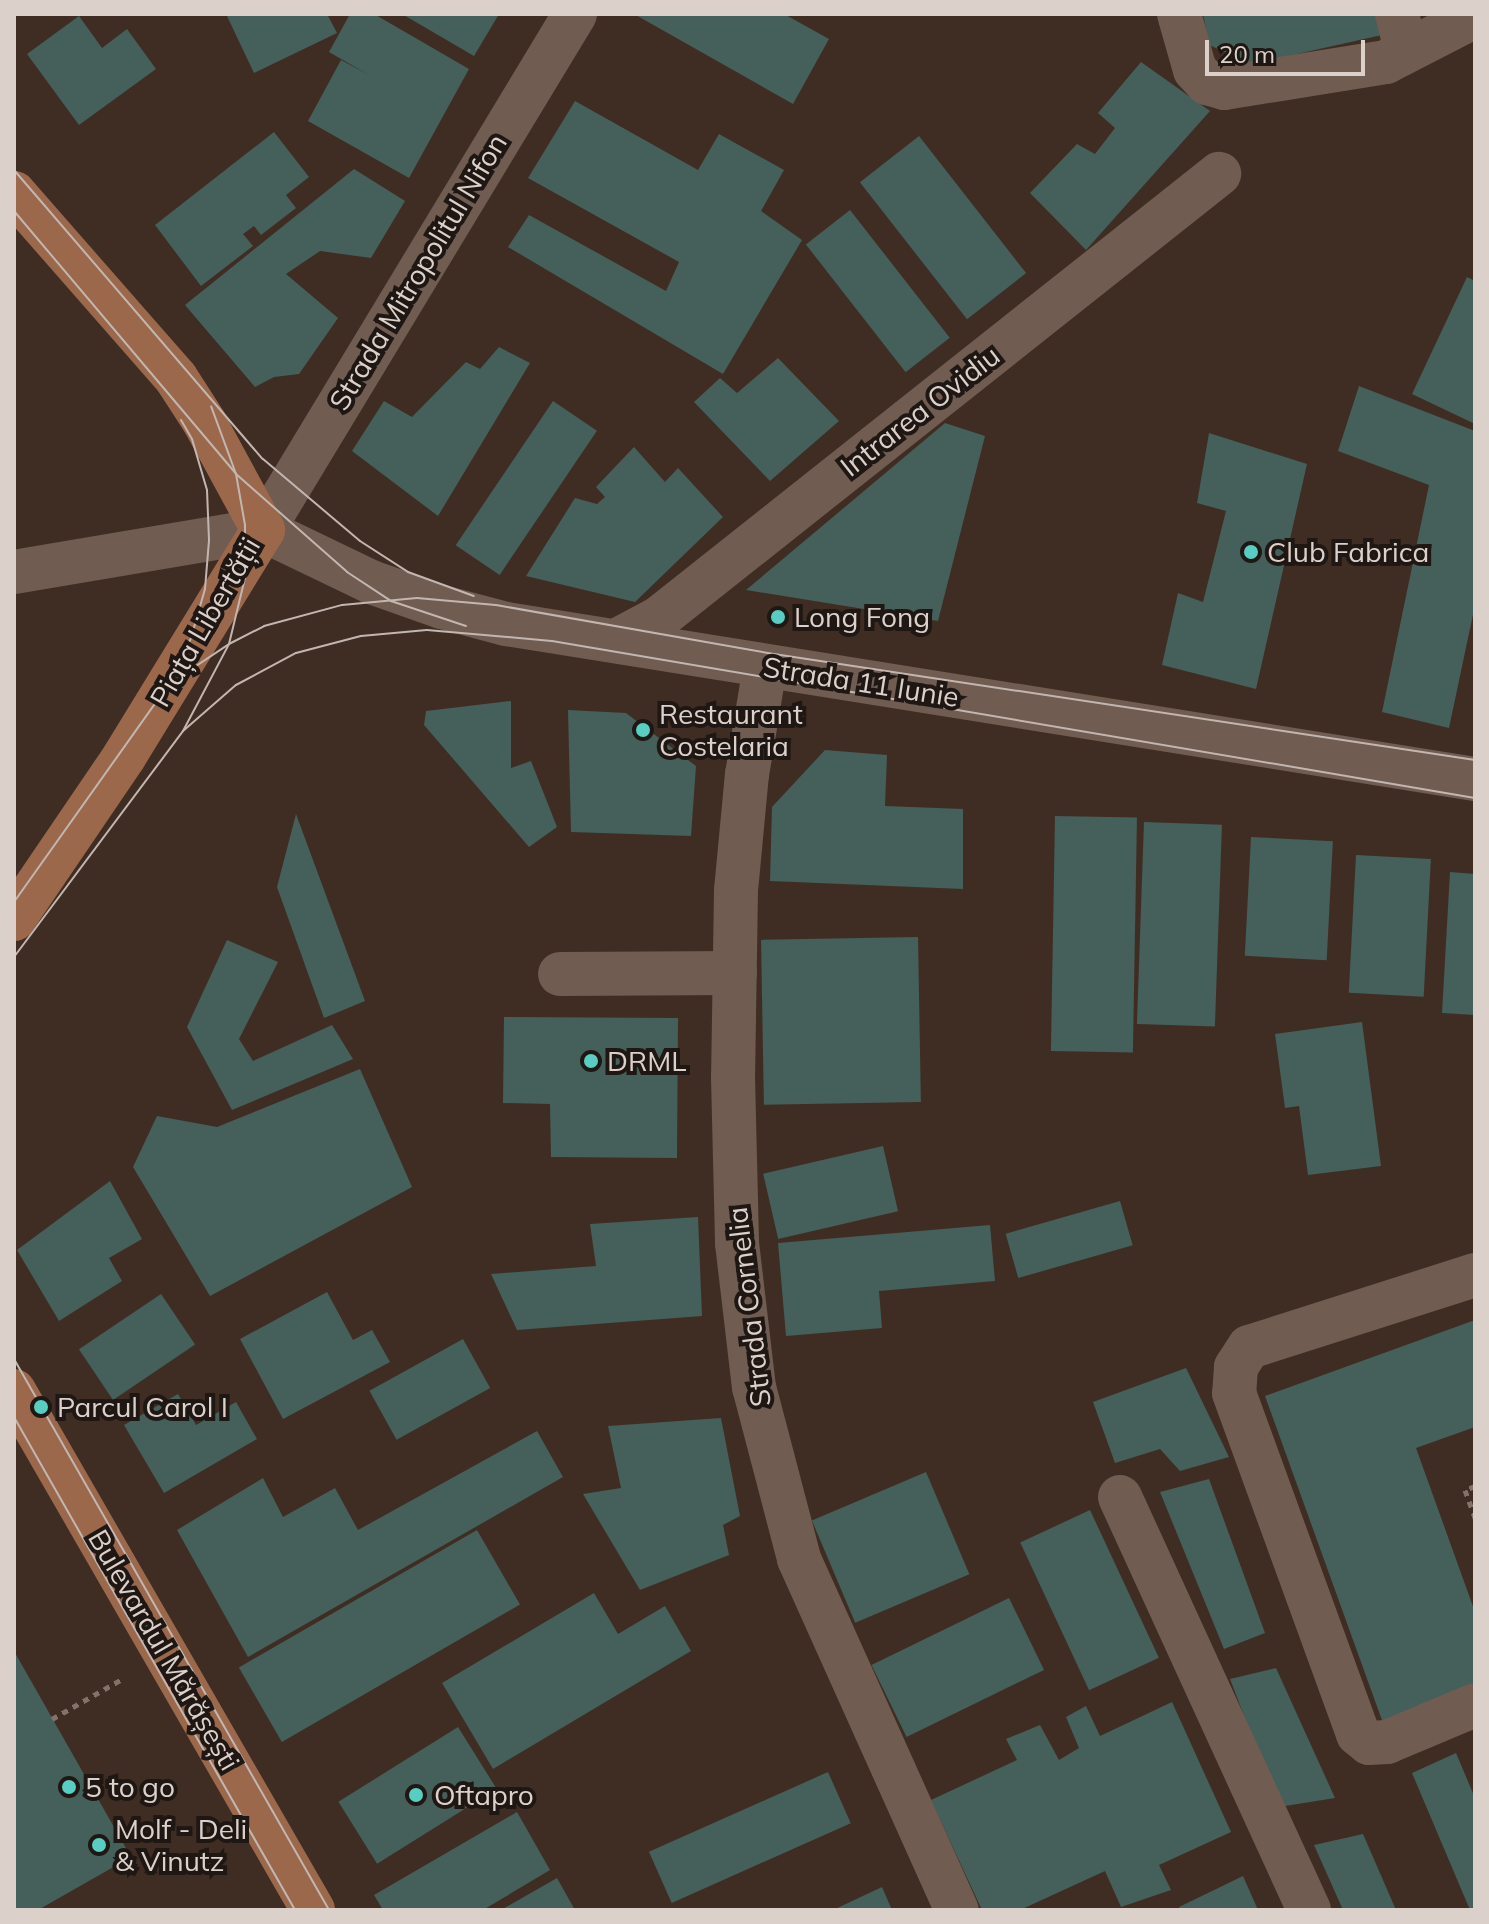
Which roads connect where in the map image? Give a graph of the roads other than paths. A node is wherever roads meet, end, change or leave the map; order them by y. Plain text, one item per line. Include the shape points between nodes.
1 (575, 14) edge
2 (1179, 14) edge
3 (1475, 16) edge
4 (1401, 33) edge
5 (1219, 174) dead end
6 (14, 193) edge
7 (263, 530) junction
8 (14, 572) edge
9 (616, 641) junction
10 (765, 667) junction
11 (1475, 779) edge
12 (14, 919) edge
13 (735, 973) junction
14 (560, 974) dead end
15 (1475, 1275) edge
16 (14, 1391) edge
17 (1120, 1497) dead end
18 (1475, 1705) edge
19 (313, 1910) edge
20 (957, 1910) edge
21 (1309, 1910) edge

1 - 7 street, Strada Mitropolitul Nifon
2 - 4 street via 1195,70 1207,83 1224,88 1386,62
3 - 4 street
5 - 9 street, Intrarea Ovidiu via 659,618
6 - 7 main road via 176,378
7 - 8 street, Piața Libertății
7 - 9 street, Strada 11 Iunie via 359,577 442,607 506,624
7 - 12 main road, Piața Libertății via 124,757
9 - 10 street, Strada 11 Iunie
10 - 11 street, Strada 11 Iunie
10 - 13 street, Strada Cornelia via 745,788
13 - 14 street
13 - 20 street, Strada Cornelia via 737,1243 754,1387 799,1559
15 - 18 street via 1249,1347 1236,1367 1234,1393 1358,1734 1369,1743 1387,1742
16 - 19 main road, Bulevardul Mărășești
17 - 21 street

